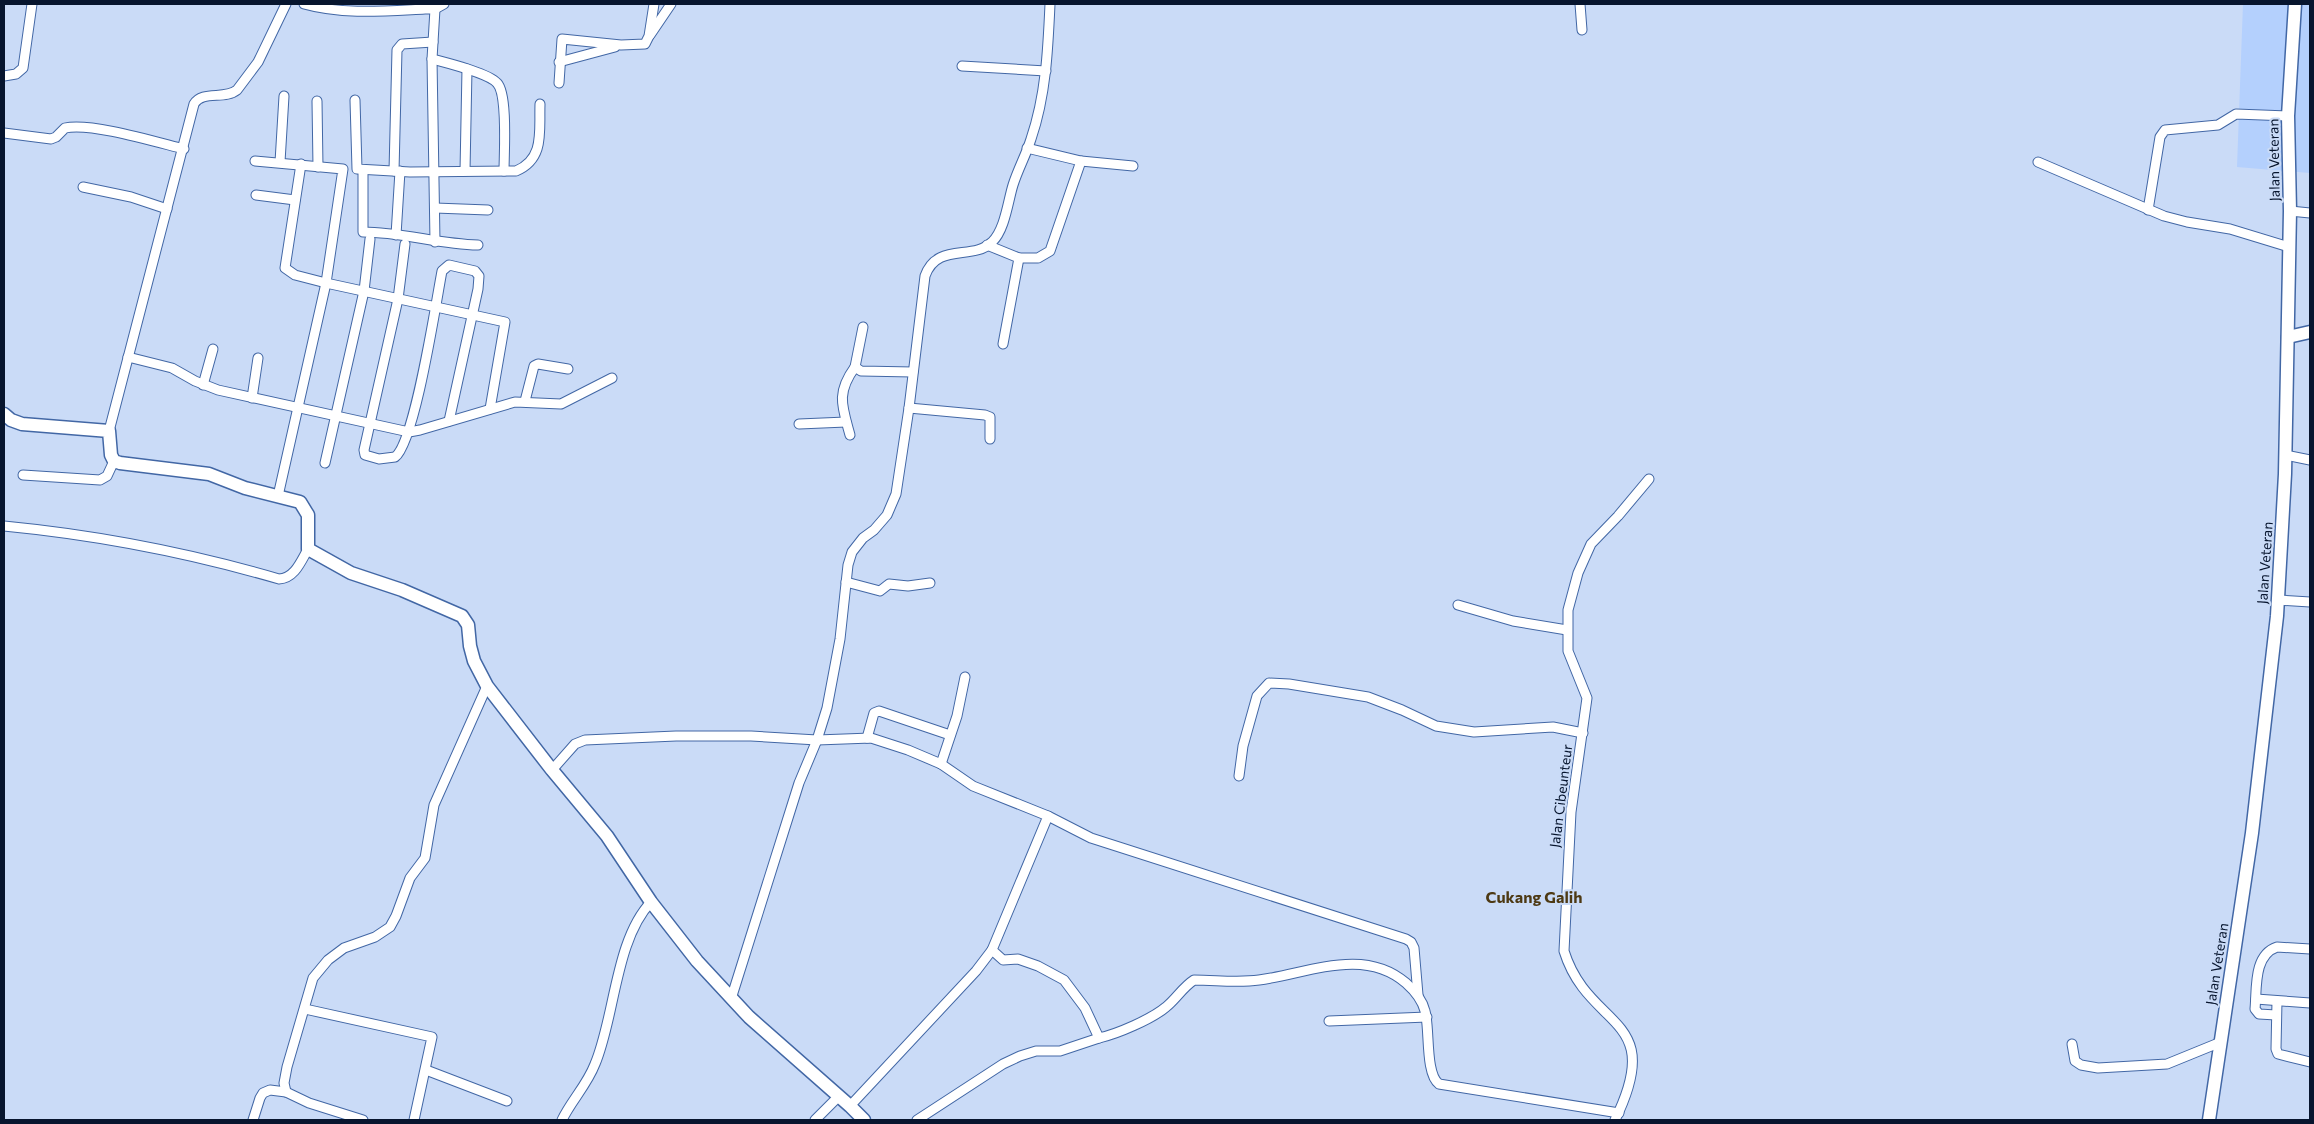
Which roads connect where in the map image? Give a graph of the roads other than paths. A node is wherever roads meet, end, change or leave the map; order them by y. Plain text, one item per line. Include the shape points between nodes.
1 (32, 4) edge
2 (286, 4) edge
3 (304, 4) edge
4 (444, 4) edge
5 (654, 4) edge
6 (671, 4) edge
7 (1050, 4) edge
8 (1580, 4) edge
9 (2294, 4) edge
10 (435, 8) junction
11 (1582, 30) dead end
12 (649, 36) junction
13 (433, 42) junction
14 (621, 45) junction
15 (432, 59) junction
16 (560, 62) junction
17 (962, 66) dead end
18 (466, 69) junction
19 (1046, 71) junction
20 (4, 76) edge
21 (558, 83) dead end
22 (284, 96) dead end
23 (355, 100) dead end
24 (317, 101) dead end
25 (540, 104) dead end
26 (2288, 116) junction
27 (4, 133) edge
28 (1028, 148) junction
29 (184, 149) junction
30 (1081, 160) junction
31 (254, 161) dead end
32 (280, 162) junction
33 (2038, 162) dead end
34 (301, 164) junction
35 (1133, 166) dead end
36 (318, 167) junction
37 (363, 170) junction
38 (397, 171) junction
39 (465, 171) junction
40 (504, 171) junction
41 (434, 172) junction
42 (83, 187) dead end
43 (256, 196) dead end
44 (294, 200) junction
45 (435, 208) junction
46 (167, 210) junction
47 (488, 210) dead end
48 (2148, 210) junction
49 (2290, 212) junction
50 (2310, 213) edge
51 (396, 235) junction
52 (370, 239) dead end
53 (435, 242) junction
54 (405, 244) dead end
55 (478, 244) dead end
56 (988, 245) junction
57 (2289, 247) junction
58 (1019, 258) junction
59 (326, 283) junction
60 (364, 291) junction
61 (398, 299) junction
62 (436, 307) junction
63 (471, 314) junction
64 (863, 327) dead end
65 (2310, 332) edge
66 (2288, 337) junction
67 (1003, 344) dead end
68 (213, 349) dead end
69 (128, 357) junction
70 (258, 358) dead end
71 (854, 367) junction
72 (568, 369) dead end
73 (913, 372) junction
74 (612, 378) dead end
75 (203, 385) junction
76 (252, 398) junction
77 (525, 401) junction
78 (299, 408) junction
79 (909, 408) junction
80 (490, 409) junction
81 (4, 414) edge
82 (336, 416) junction
83 (449, 421) junction
84 (846, 422) junction
85 (370, 423) junction
86 (800, 424) dead end
87 (109, 431) junction
88 (409, 432) junction
89 (850, 435) dead end
90 (990, 439) dead end
91 (2285, 456) junction
92 (2310, 460) edge
93 (114, 461) junction
94 (325, 463) dead end
95 (23, 475) dead end
96 (1649, 479) dead end
97 (278, 496) junction
98 (4, 526) edge
99 (308, 549) junction
100 (846, 582) junction
101 (930, 583) dead end
102 (2278, 600) junction
103 (2310, 602) edge
104 (1458, 606) dead end
105 (1567, 630) junction
106 (965, 676) dead end
107 (487, 686) junction
108 (1583, 733) junction
109 (950, 735) junction
110 (867, 738) junction
111 (817, 740) junction
112 (941, 764) junction
113 (552, 770) junction
114 (1239, 776) dead end
115 (1048, 816) junction
116 (651, 902) junction
117 (2310, 949) edge
118 (992, 950) junction
119 (1418, 995) junction
120 (731, 999) junction
121 (2256, 999) junction
122 (2277, 1001) junction
123 (2310, 1003) edge
124 (305, 1009) junction
125 (2276, 1015) junction
126 (1427, 1017) junction
127 (1328, 1022) dead end
128 (1098, 1038) junction
129 (2221, 1042) junction
130 (2072, 1044) dead end
131 (2278, 1054) junction
132 (2310, 1056) edge
133 (2310, 1062) edge
134 (426, 1070) junction
135 (286, 1092) junction
136 (838, 1096) junction
137 (507, 1101) dead end
138 (850, 1106) junction
139 (1617, 1117) edge
140 (253, 1120) edge
141 (363, 1120) edge
142 (414, 1120) edge
143 (562, 1120) edge
144 (815, 1120) edge
145 (864, 1120) edge
146 (917, 1120) edge
147 (2209, 1120) edge

1 - 20 street via 23,68 16,74
2 - 29 street via 258,62 237,90 232,94 196,100
3 - 10 street via 352,12
4 - 10 street
5 - 12 street
6 - 12 street
7 - 19 street
8 - 11 street
9 - 26 street, Jalan Veteran
10 - 13 street
12 - 14 street via 645,44
13 - 15 street
13 - 38 street via 402,44 397,50
14 - 16 street
14 - 16 street via 564,38 560,42
15 - 18 street
15 - 41 street
16 - 21 street
17 - 19 street
18 - 39 street
18 - 40 street via 499,85 505,120
19 - 28 street
22 - 32 street
23 - 37 street via 357,169
24 - 36 street
25 - 40 street via 537,153 526,167
26 - 48 street via 2236,114 2218,125 2165,130 2160,137
26 - 49 street, Jalan Veteran
27 - 29 street via 51,139 65,128 74,127 118,133
28 - 30 street
28 - 56 street via 1003,222
29 - 46 street
30 - 35 street
30 - 58 street via 1050,251 1038,258
31 - 32 street
32 - 34 street
33 - 48 street
34 - 36 street
34 - 44 street
36 - 59 street via 343,169
37 - 38 street
37 - 51 street via 363,232
38 - 41 street
38 - 51 street
39 - 40 street
39 - 41 street
41 - 45 street
42 - 46 street via 131,197
43 - 44 street
44 - 59 street via 285,268 295,275
45 - 47 street
45 - 53 street
46 - 69 street
48 - 57 street
49 - 50 street
49 - 57 street, Jalan Veteran
51 - 53 street
52 - 60 street
53 - 55 street
54 - 61 street
56 - 58 street
56 - 73 street via 950,254 931,264 925,276
57 - 66 street, Jalan Veteran
58 - 67 street
59 - 60 street
59 - 78 street
60 - 61 street
60 - 82 street
61 - 62 street
61 - 85 street
62 - 63 street
62 - 63 street via 442,271 449,266 458,267 475,271 479,276
62 - 88 street
63 - 80 street via 505,322
63 - 83 street
64 - 71 street
65 - 66 street
66 - 91 street, Jalan Veteran
68 - 75 street
69 - 75 street via 172,368
69 - 87 street
70 - 76 street
71 - 73 street via 861,371
71 - 84 street via 844,384 842,404
72 - 77 street via 534,366
73 - 79 street
74 - 77 street via 561,404
75 - 76 street
76 - 78 street
77 - 80 street
78 - 82 street
78 - 97 street
79 - 90 street via 985,415 990,418
79 - 100 street via 892,507 880,524 855,546
80 - 83 street
81 - 87 street via 22,424
82 - 85 street
82 - 94 street
83 - 88 street
84 - 86 street
84 - 89 street
85 - 88 street
85 - 88 street via 364,450 369,457 395,457
87 - 93 street
91 - 92 street
91 - 102 street, Jalan Veteran
93 - 95 street via 107,476 100,480
93 - 97 street via 209,474
96 - 105 street, Jalan Cibeunteur via 1591,544 1583,558 1570,599
97 - 99 street via 300,502 304,508 309,521
98 - 99 street via 153,549 279,579 292,574
99 - 107 street via 342,568 462,616 468,625 474,661
100 - 101 street via 880,591 889,584
100 - 111 street via 840,640 827,708
102 - 103 street
102 - 129 street, Jalan Veteran via 2254,814
104 - 105 street via 1513,621
105 - 108 street, Jalan Cibeunteur via 1568,651 1586,693
106 - 109 street
107 - 113 street
107 - 124 street via 434,805 425,858 410,878 396,916 385,932 344,948 328,960 313,978
108 - 114 street via 1553,728 1474,732 1436,726 1368,698 1268,683 1257,696 1243,746
108 - 139 street, Jalan Cibeunteur via 1571,812 1564,951 1572,971 1590,997 1618,1023 1631,1044 1630,1086
109 - 110 street via 879,710 874,714
109 - 112 street
110 - 111 street
110 - 112 street
111 - 113 street via 676,736 585,740 575,744
111 - 120 street via 799,783
112 - 115 street via 972,786
113 - 116 street via 607,836
115 - 118 street
115 - 119 street via 1091,838 1406,939 1414,948
116 - 120 street
116 - 143 street via 629,942 596,1064
117 - 121 street via 2272,948 2260,961
118 - 128 street via 1003,960 1018,959 1064,980 1085,1008
118 - 138 street
119 - 126 street
119 - 128 street via 1394,973 1374,966 1321,967 1258,980 1194,980 1155,1015
120 - 136 street
121 - 122 street
121 - 125 street via 2255,1009 2259,1014
122 - 123 street
122 - 125 street
124 - 134 street via 430,1035
124 - 135 street via 287,1067
125 - 131 street
126 - 127 street
126 - 139 street via 1431,1074 1439,1084
128 - 146 street via 1060,1051 1036,1051 1020,1056
129 - 130 street via 2166,1064 2098,1068 2081,1065 2075,1060
129 - 147 street, Jalan Veteran
131 - 132 street
131 - 133 street
134 - 137 street
134 - 142 street
135 - 140 street via 270,1090 263,1093
135 - 141 street
136 - 138 street
136 - 144 street
138 - 145 street

